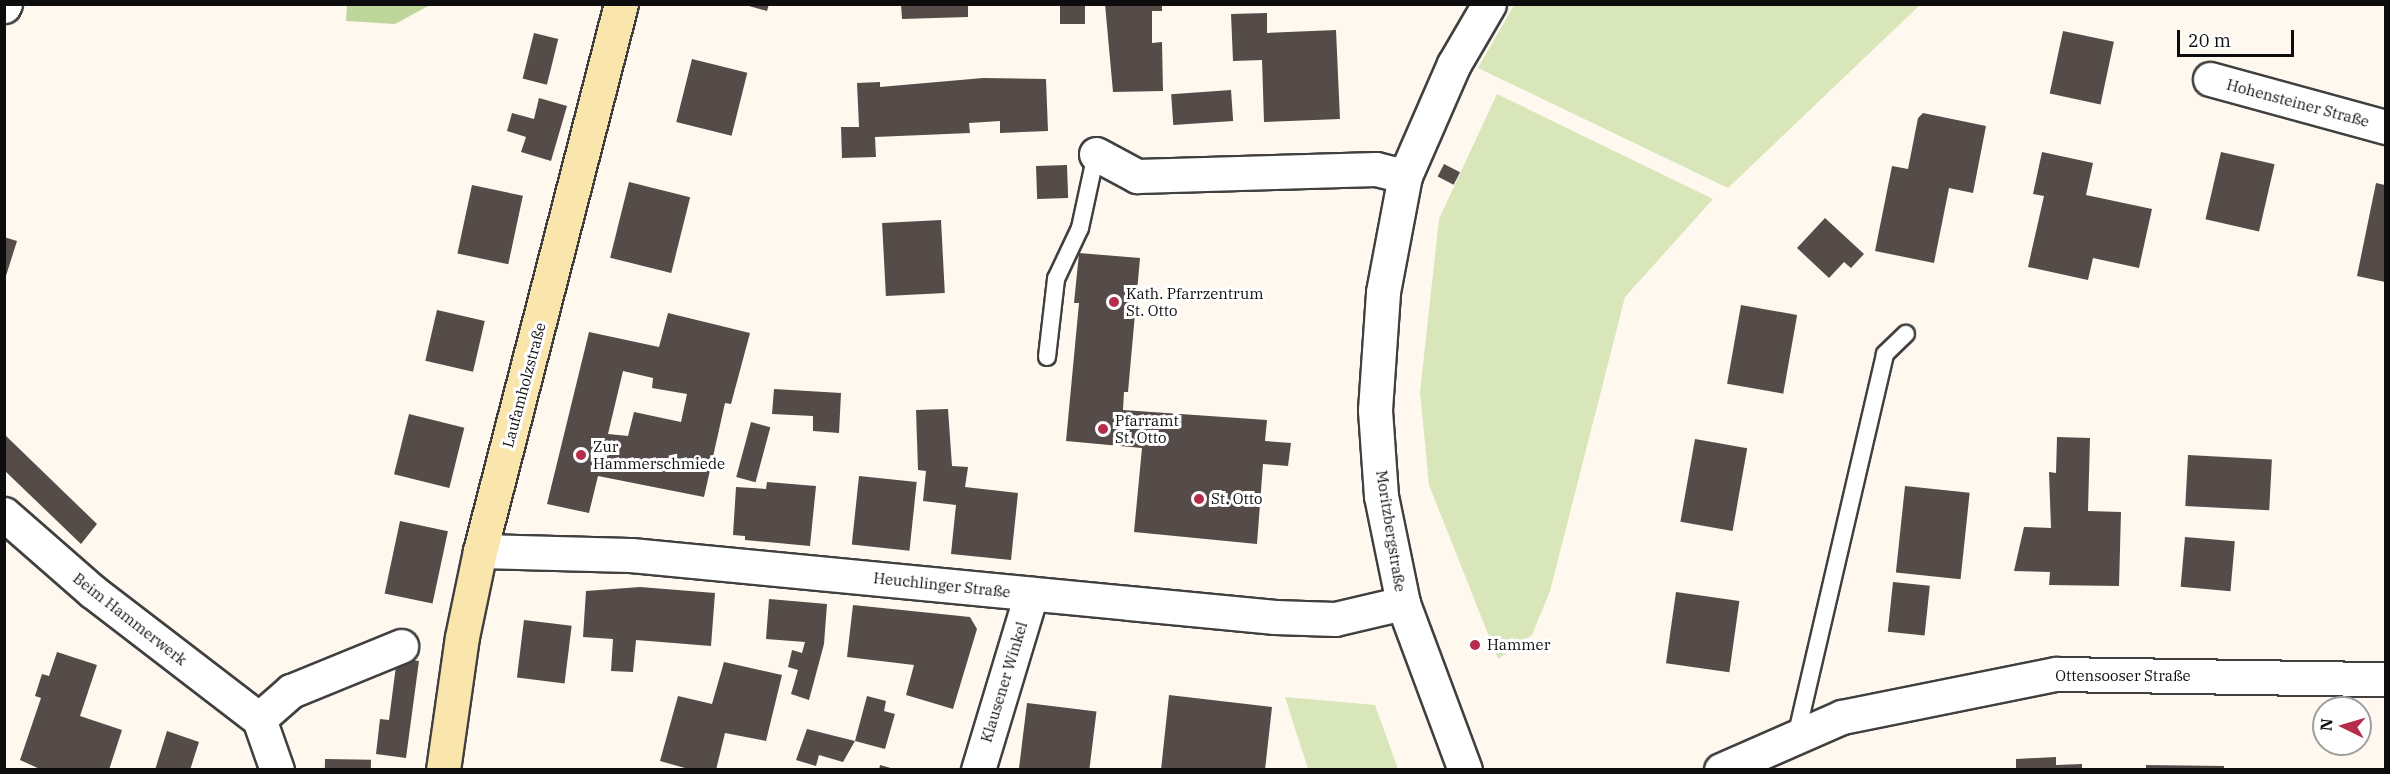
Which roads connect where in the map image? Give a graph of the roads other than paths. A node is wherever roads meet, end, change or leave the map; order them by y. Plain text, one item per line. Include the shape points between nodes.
1 (621, 4) edge
2 (1489, 4) edge
3 (2210, 79) dead end
4 (2385, 127) edge
5 (1096, 154) joint
6 (1406, 176) junction
7 (1906, 334) dead end
8 (1047, 357) dead end
9 (4, 514) edge
10 (480, 551) junction
11 (1031, 594) junction
12 (1402, 603) junction
13 (401, 646) dead end
14 (2385, 679) edge
15 (259, 718) junction
16 (1796, 737) junction
17 (277, 770) edge
18 (443, 770) edge
19 (978, 770) edge
20 (1465, 770) edge
21 (1721, 770) edge

1 - 10 main road, Laufamholzstraße
2 - 6 street, Moritzbergstraße via 1454,64
3 - 4 street, Hohensteiner Straße
5 - 6 street via 1137,176 1376,170
5 - 8 lane via 1080,228 1056,279
6 - 12 street, Moritzbergstraße via 1383,292 1375,410 1382,496
7 - 16 lane via 1884,354
9 - 15 street, Beim Hammerwerk via 92,591
10 - 11 street, Heuchlinger Straße via 630,555
10 - 18 main road, Laufamholzstraße via 462,637
11 - 12 street, Heuchlinger Straße via 1335,619
11 - 19 street, Klausener Winkel
12 - 20 street, Moritzbergstraße
13 - 15 street via 291,691
14 - 16 street, Ottensooser Straße via 2056,674 1842,717
15 - 17 street
16 - 21 street, Ottensooser Straße

